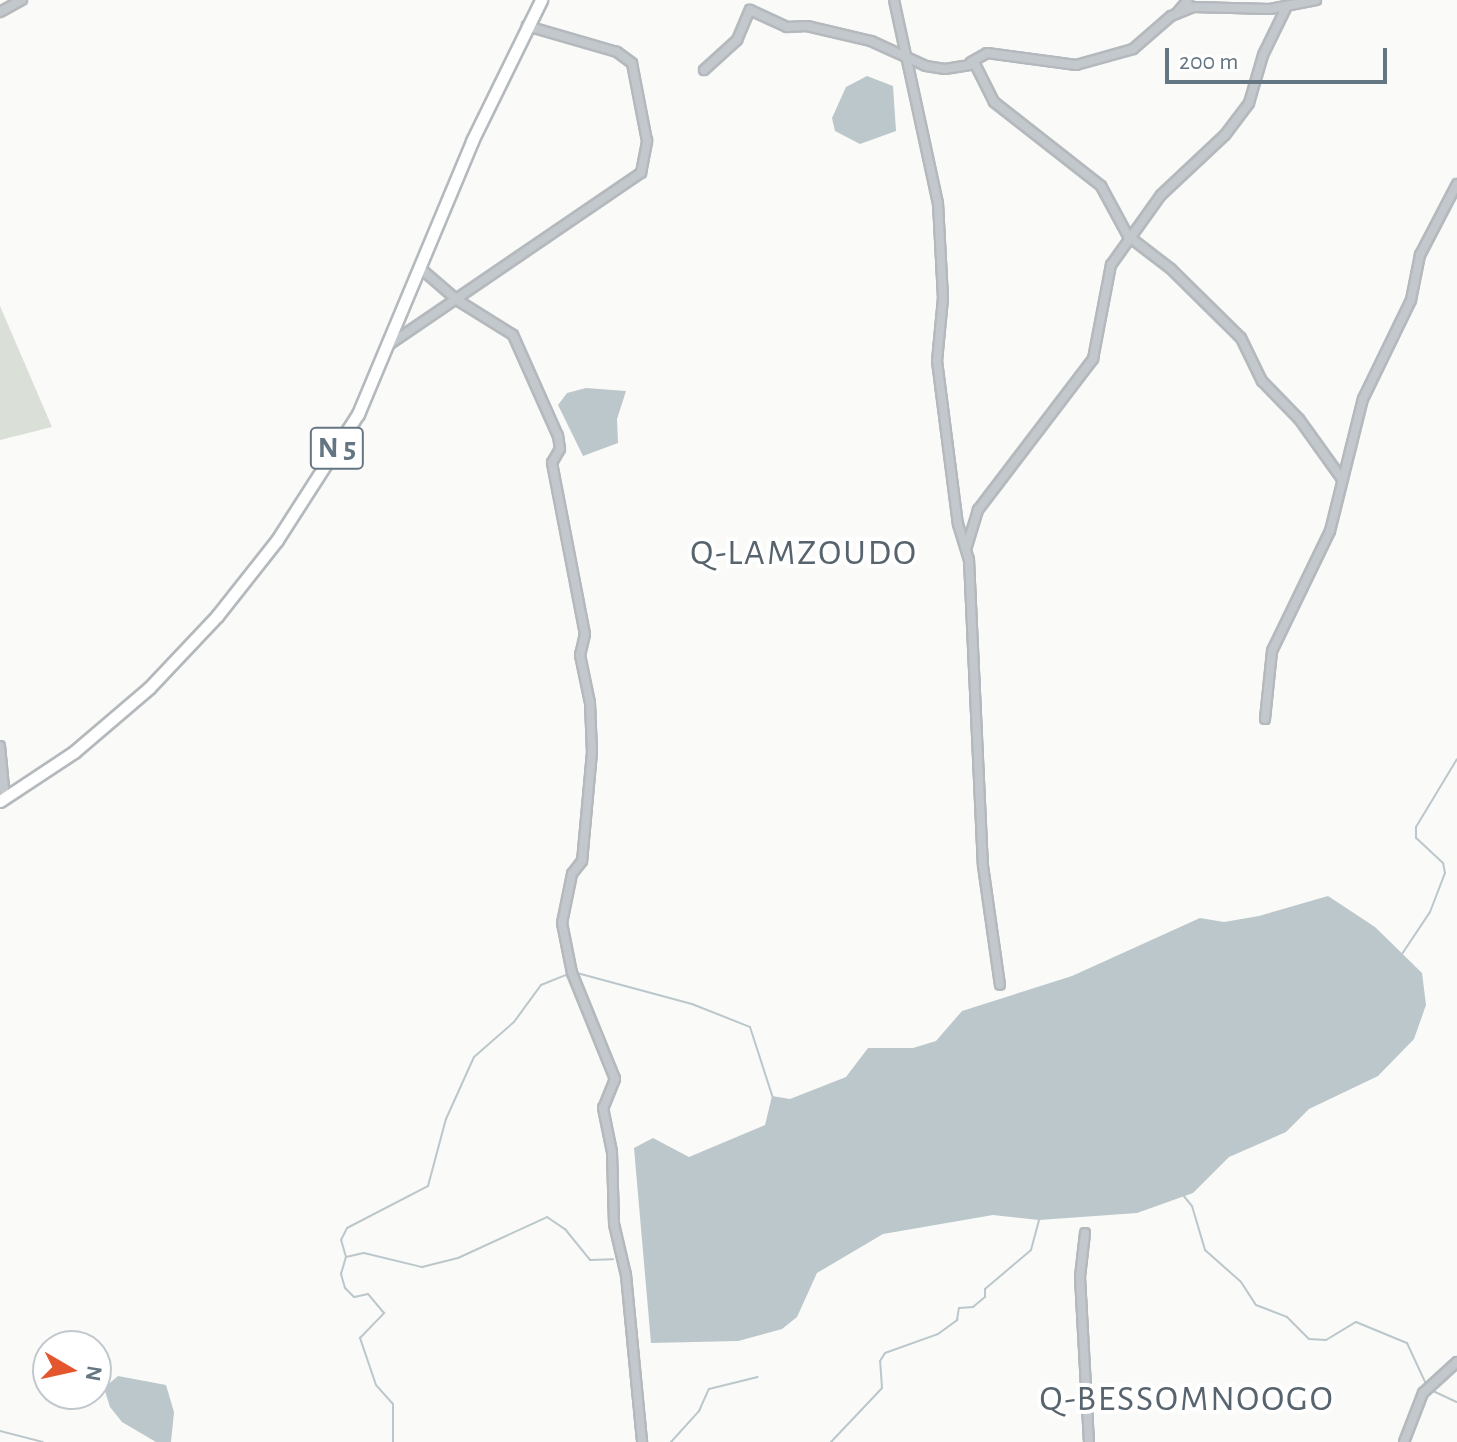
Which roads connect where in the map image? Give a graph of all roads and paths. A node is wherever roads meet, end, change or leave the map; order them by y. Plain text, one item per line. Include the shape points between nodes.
1 (22, 0) edge
2 (541, 0) edge
3 (894, 0) edge
4 (1188, 0) edge
5 (1316, 0) edge
6 (1287, 6) junction
7 (0, 12) edge
8 (1177, 14) junction
9 (527, 26) junction
10 (905, 57) junction
11 (971, 62) junction
12 (704, 70) dead end
13 (1457, 184) edge
14 (1128, 236) junction
15 (420, 268) junction
16 (457, 300) junction
17 (390, 344) junction
18 (1342, 479) junction
19 (967, 547) junction
20 (1265, 719) dead end
21 (0, 746) edge
22 (2, 799) edge
23 (1000, 985) dead end
24 (1085, 1233) dead end
25 (1457, 1362) edge
26 (642, 1442) edge
27 (1089, 1442) edge
28 (1404, 1442) edge

1 - 7 street
2 - 9 highway, N 5
3 - 10 street
4 - 8 street
5 - 6 street
6 - 8 street via 1193,7
6 - 14 street via 1263,55 1249,103
8 - 11 street via 1133,49 1103,59 1076,65 987,53
9 - 15 highway, N 5
9 - 16 street via 617,52 632,63 644,110 646,161 620,192
10 - 11 street via 945,69
10 - 12 street via 871,41 787,27 750,10 737,40
10 - 19 street via 938,203 943,298 938,373 958,524
11 - 14 street via 994,102 1101,186
13 - 18 street via 1420,255 1405,317 1369,384
14 - 18 street via 1171,269 1241,338 1262,381 1299,419
14 - 19 street via 1106,277 1093,359 978,510
15 - 16 street
15 - 17 highway, N 5
16 - 17 street
16 - 26 street via 513,335 558,436 560,449 552,463 585,634 580,655 590,703 592,752 582,861 572,874 562,923 572,973 615,1079 603,1108
17 - 22 highway, N 5 via 334,453 277,540 217,616 113,721
18 - 20 street via 1330,531 1272,651
19 - 23 street via 983,866
21 - 22 street
24 - 27 street via 1080,1277
25 - 28 street via 1423,1393

